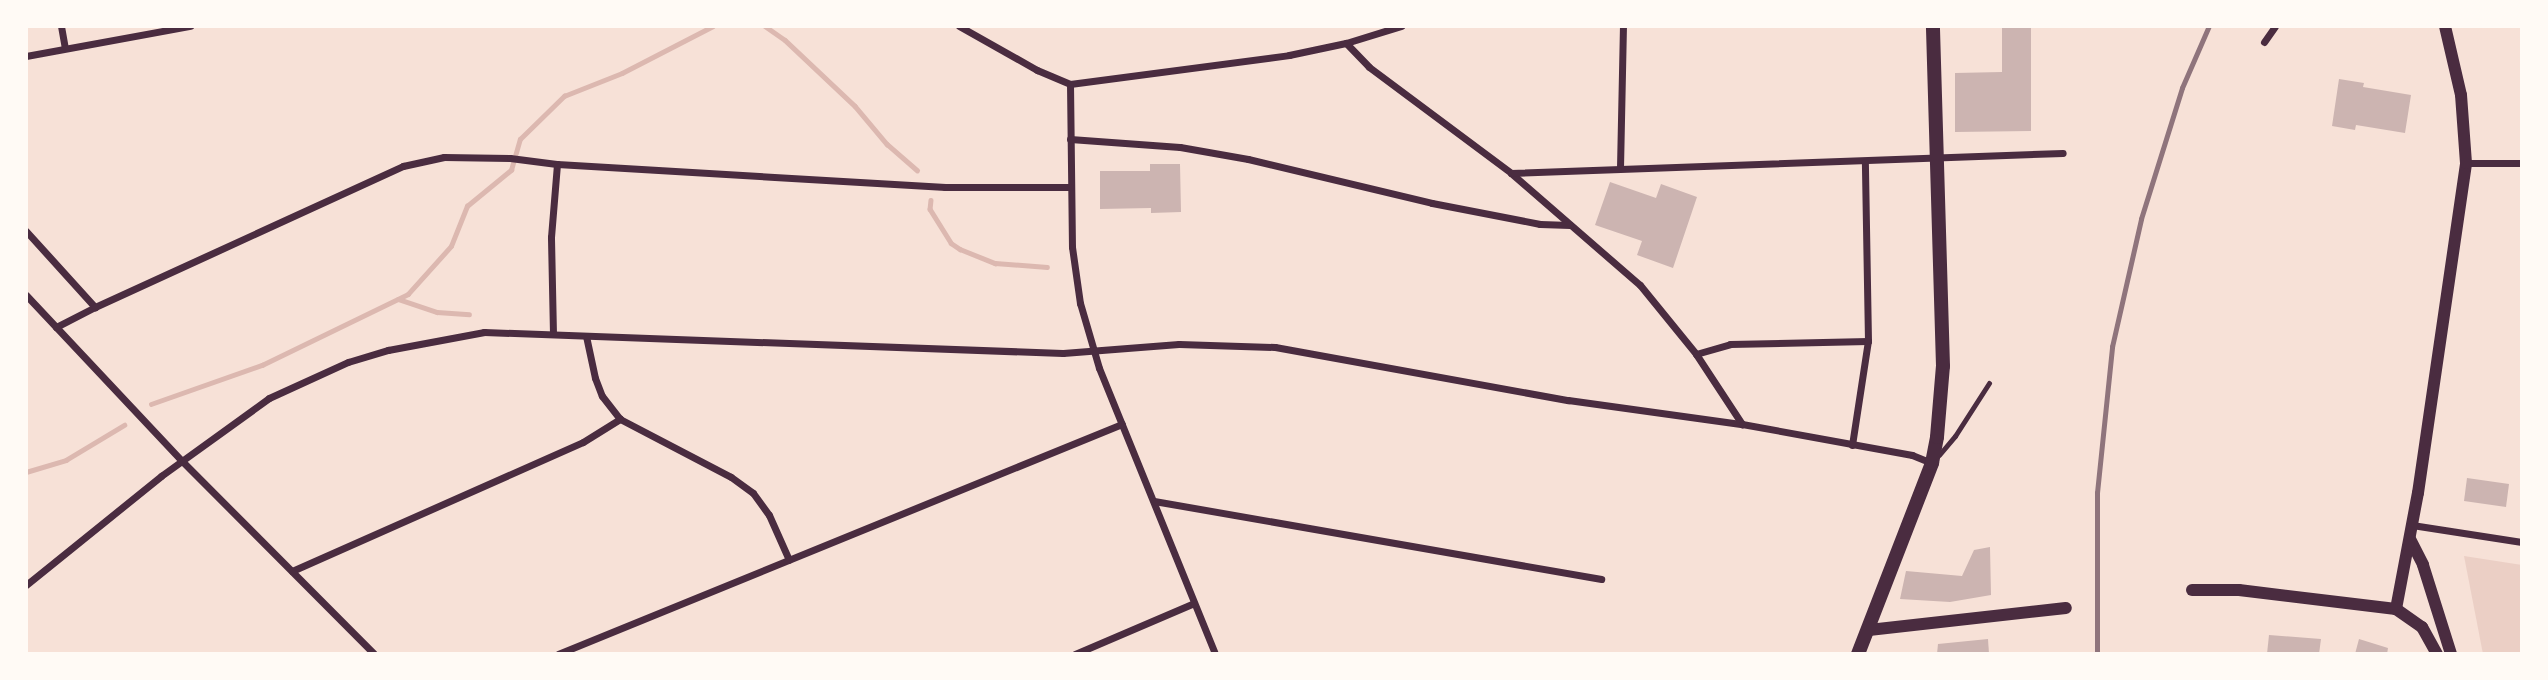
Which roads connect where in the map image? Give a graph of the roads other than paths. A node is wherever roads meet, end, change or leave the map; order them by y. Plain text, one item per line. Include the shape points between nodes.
1 (61, 26) edge
2 (190, 26) edge
3 (959, 26) edge
4 (1401, 26) edge
5 (1623, 26) edge
6 (1933, 26) edge
7 (2275, 26) edge
8 (2445, 26) edge
9 (2264, 42) dead end
10 (1346, 43) junction
11 (65, 48) junction
12 (26, 56) edge
13 (1070, 84) junction
14 (1070, 139) junction
15 (2063, 153) dead end
16 (1938, 160) junction
17 (1865, 162) junction
18 (2466, 163) junction
19 (2522, 163) edge
20 (557, 164) junction
21 (1620, 168) junction
22 (1511, 173) junction
23 (1070, 187) junction
24 (1570, 225) junction
25 (26, 231) edge
26 (26, 295) edge
27 (95, 307) junction
28 (56, 327) junction
29 (553, 334) junction
30 (586, 336) junction
31 (1868, 341) junction
32 (1094, 351) junction
33 (1696, 354) junction
34 (1989, 383) dead end
35 (620, 419) junction
36 (1122, 424) junction
37 (1742, 424) junction
38 (1852, 445) junction
39 (182, 461) junction
40 (1932, 463) junction
41 (1154, 501) junction
42 (2412, 525) junction
43 (2410, 539) junction
44 (2522, 542) edge
45 (789, 560) junction
46 (292, 571) junction
47 (1601, 579) dead end
48 (26, 585) edge
49 (2192, 590) dead end
50 (1194, 603) junction
51 (2066, 608) dead end
52 (2396, 609) junction
53 (1869, 630) junction
54 (374, 654) edge
55 (558, 654) edge
56 (1075, 654) edge
57 (1215, 654) edge
58 (1858, 654) edge
59 (2437, 654) edge
60 (2451, 654) edge

1 - 11 street
2 - 11 street
3 - 13 street
4 - 10 street
5 - 21 street
6 - 16 main road
7 - 9 street
8 - 18 street via 2461,95
10 - 13 street via 1244,62
10 - 22 street via 1369,67
11 - 12 street
13 - 14 street
14 - 23 street
14 - 24 street via 1180,147 1432,203 1540,224
15 - 16 street
16 - 17 street
16 - 40 main road via 1943,366
17 - 21 street
17 - 31 street
18 - 19 street
18 - 42 street
20 - 23 street via 945,187
20 - 27 street via 444,158 403,166
20 - 29 street via 551,237
21 - 22 street
22 - 24 street
23 - 32 street via 1074,273
24 - 33 street via 1640,285
25 - 27 street
26 - 28 street
27 - 28 street
28 - 39 street
29 - 30 street
29 - 39 street via 460,334 348,362 269,398
30 - 32 street
30 - 35 street via 598,387
31 - 33 street via 1730,344
31 - 38 street
32 - 36 street
32 - 37 street via 1179,344 1275,347 1567,400
33 - 37 street
34 - 40 lane
35 - 45 street via 732,477 753,493 769,515
35 - 46 street via 583,442
36 - 41 street
36 - 45 street
37 - 38 street
38 - 40 street
39 - 46 street
39 - 48 street
40 - 53 main road
41 - 47 street
41 - 50 street
42 - 43 street
42 - 44 street
43 - 52 street
43 - 60 street via 2423,565
45 - 55 street
46 - 54 street
49 - 52 street via 2239,590
50 - 56 street
50 - 57 street
51 - 53 street
52 - 59 street via 2422,627
53 - 58 main road

